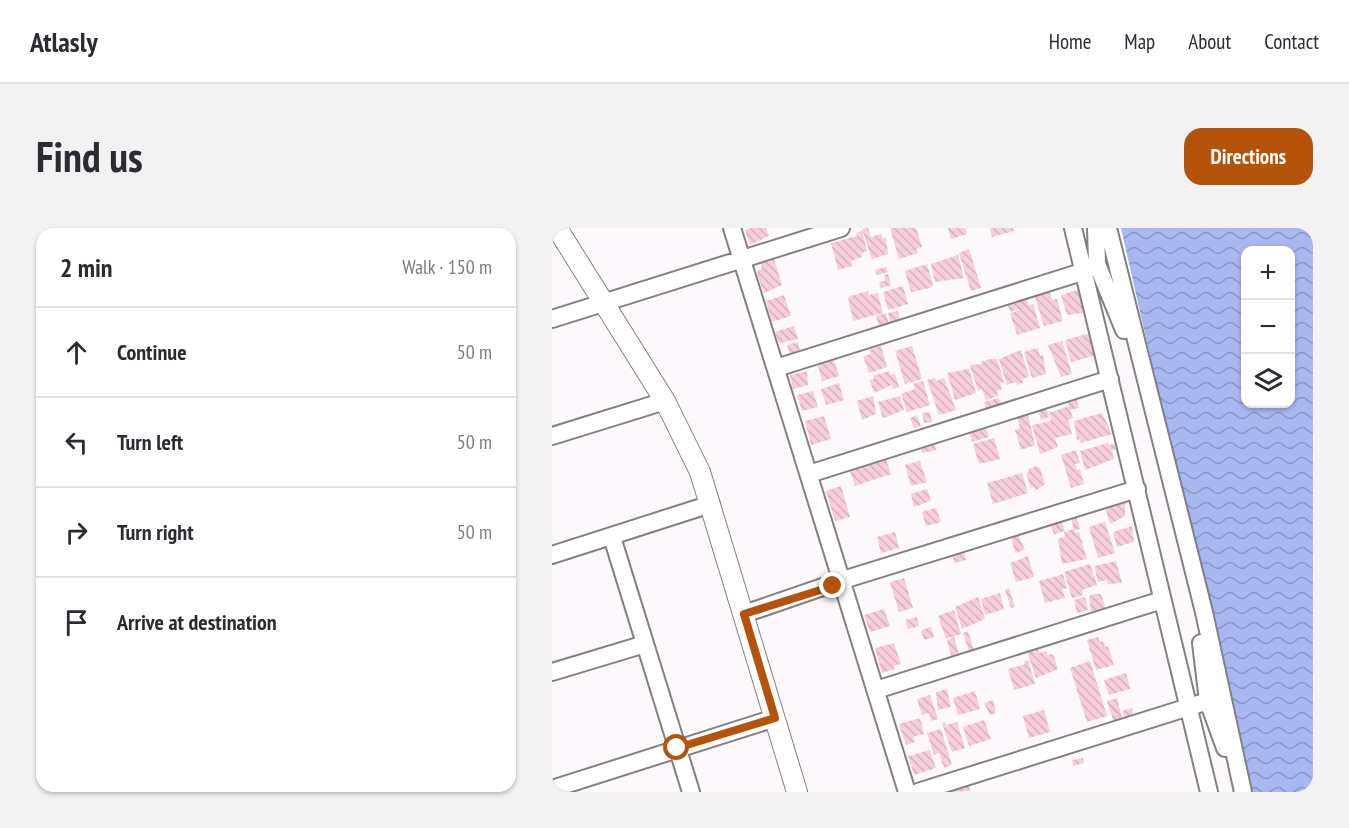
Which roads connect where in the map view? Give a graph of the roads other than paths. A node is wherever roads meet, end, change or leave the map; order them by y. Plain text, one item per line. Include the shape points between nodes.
1 (557, 228) edge
2 (732, 228) edge
3 (841, 228) edge
4 (1073, 228) edge
5 (1096, 228) edge
6 (1108, 228) edge
7 (740, 259) junction
8 (1091, 268) junction
9 (603, 303) junction
10 (552, 319) edge
11 (1133, 334) junction
12 (776, 368) junction
13 (1110, 379) junction
14 (665, 401) junction
15 (552, 436) edge
16 (809, 474) junction
17 (1137, 489) junction
18 (711, 504) junction
19 (612, 537) junction
20 (552, 555) edge
21 (843, 580) junction
22 (1162, 600) junction
23 (1204, 612) junction
24 (744, 614) junction
25 (645, 644) junction
26 (552, 672) edge
27 (876, 690) junction
28 (1208, 701) junction
29 (1189, 707) junction
30 (775, 718) junction
31 (677, 748) junction
32 (1242, 787) edge
33 (552, 789) edge
34 (691, 792) edge
35 (797, 792) edge
36 (907, 792) edge
37 (918, 792) edge
38 (1209, 792) edge

1 - 9 street
2 - 7 street
3 - 7 street
4 - 8 street
5 - 8 street
6 - 11 street
7 - 9 street
7 - 12 street
8 - 11 street via 1126,335
8 - 12 street
8 - 13 street
9 - 10 street
9 - 14 street
11 - 23 street
12 - 16 street
13 - 16 street
13 - 17 street
14 - 15 street
14 - 18 street
16 - 21 street
17 - 21 street
17 - 22 street
18 - 19 street
18 - 24 street
19 - 20 street
19 - 25 street
21 - 24 street
21 - 27 street
22 - 27 street
22 - 29 street
23 - 28 street via 1199,629
23 - 32 street
24 - 30 street
25 - 26 street
25 - 31 street
27 - 36 street
28 - 29 street
28 - 32 street
29 - 37 street
29 - 38 street
30 - 31 street
30 - 35 street
31 - 33 street
31 - 34 street

